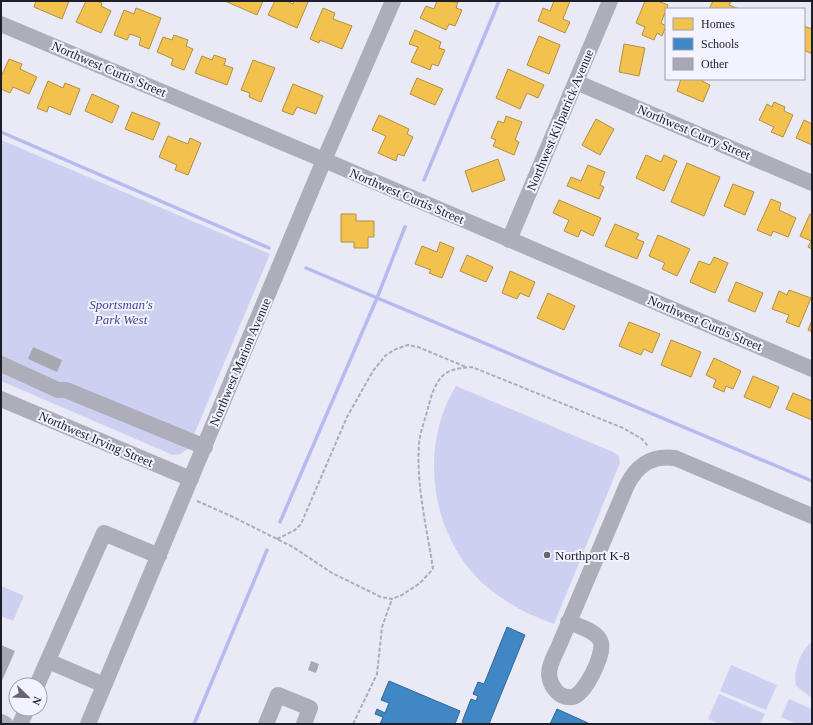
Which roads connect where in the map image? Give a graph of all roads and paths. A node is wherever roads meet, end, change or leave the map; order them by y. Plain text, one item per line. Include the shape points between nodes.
1 (610, 1) edge
2 (388, 2) edge
3 (1, 24) edge
4 (576, 82) junction
5 (324, 160) junction
6 (812, 182) edge
7 (509, 240) junction
8 (1, 364) edge
9 (467, 367) junction
10 (812, 369) edge
11 (1, 399) edge
12 (205, 447) junction
13 (654, 459) junction
14 (191, 479) junction
15 (184, 495) junction
16 (812, 516) edge
17 (277, 539) junction
18 (159, 556) junction
19 (392, 599) junction
20 (568, 622) dead end
21 (48, 661) junction
22 (41, 677) edge
23 (104, 685) junction
24 (1, 722) edge
25 (5, 724) edge
26 (88, 724) edge
27 (266, 724) edge
28 (304, 724) edge
29 (353, 724) edge

1 - 4 street, Northwest Kilpatrick Avenue
2 - 5 street, Northwest Marion Avenue
3 - 5 street, Northwest Curtis Street
4 - 6 street, Northwest Curry Street
4 - 7 street, Northwest Kilpatrick Avenue
5 - 7 street, Northwest Curtis Street
5 - 12 street, Northwest Marion Avenue
7 - 10 street, Northwest Curtis Street
8 - 12 street via 58,390 66,390
9 - 13 path via 501,377 623,428 642,439
9 - 17 path via 408,345 386,355 373,371 347,417 301,524 296,530
9 - 19 path via 447,372 436,384 419,442 418,463 433,569 420,583
11 - 14 street, Northwest Irving Street
12 - 14 street, Northwest Marion Avenue
13 - 16 street via 675,458
13 - 20 street via 631,476
14 - 15 street, Northwest Marion Avenue
15 - 17 path
15 - 18 street, Northwest Marion Avenue
17 - 19 path via 332,573 381,597
18 - 21 street via 104,533
18 - 23 street, Northwest Marion Avenue
19 - 29 path via 382,627 377,674
21 - 22 street
21 - 23 street
23 - 26 street, Northwest Marion Avenue
24 - 25 street
27 - 28 street via 278,695 310,708

